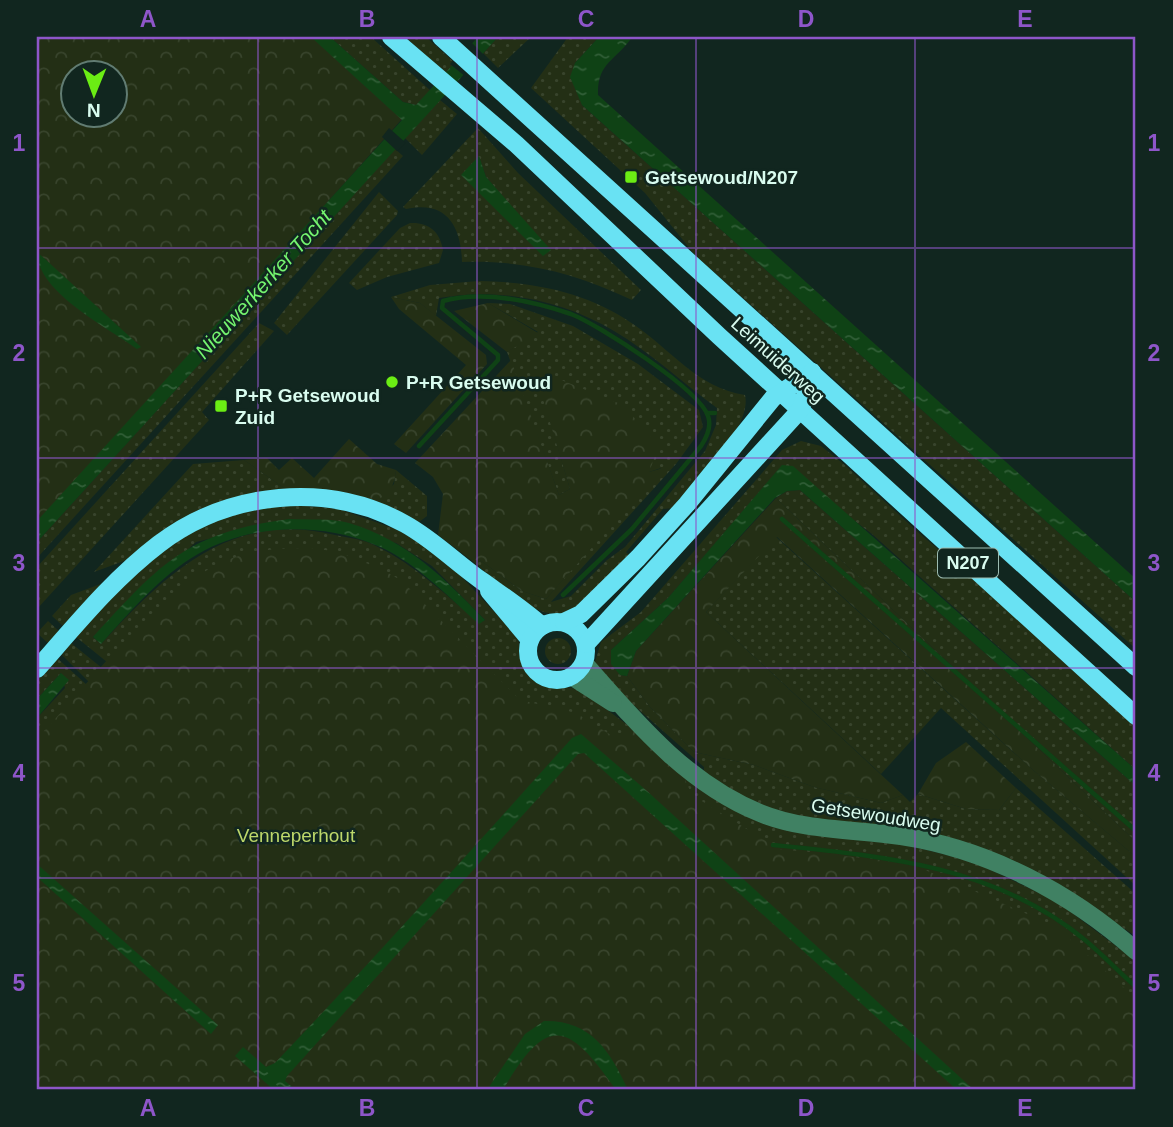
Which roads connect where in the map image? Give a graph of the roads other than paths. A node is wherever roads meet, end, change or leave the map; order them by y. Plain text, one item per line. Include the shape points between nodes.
1 (391, 37) edge
2 (448, 43) edge
3 (812, 372) junction
4 (781, 390) junction
5 (801, 409) junction
6 (564, 622) junction
7 (536, 633) junction
8 (586, 644) junction
9 (584, 663) junction
10 (1136, 667) edge
11 (37, 669) edge
12 (571, 677) junction
13 (619, 707) junction
14 (1136, 716) edge
15 (1136, 951) edge

1 - 4 main road, Leimuiderweg / N207 via 516,144
2 - 3 main road, Leimuiderweg / N207
3 - 4 main road
3 - 5 main road
3 - 10 main road, Leimuiderweg / N207
4 - 5 main road, Leimuiderweg / N207
4 - 6 main road via 638,558 581,614
5 - 8 main road
5 - 14 main road, Leimuiderweg / N207
6 - 7 main road
6 - 8 main road via 578,630
7 - 11 main road via 480,580 422,535 368,508 307,498 249,502 199,519 157,546
7 - 12 main road via 528,656 536,671 552,680
8 - 9 main road
9 - 12 main road
9 - 13 street, Getsewoudweg
12 - 13 street, Getsewoudweg
13 - 15 street, Getsewoudweg via 701,780 738,803 787,822 916,839 993,863 1069,901

